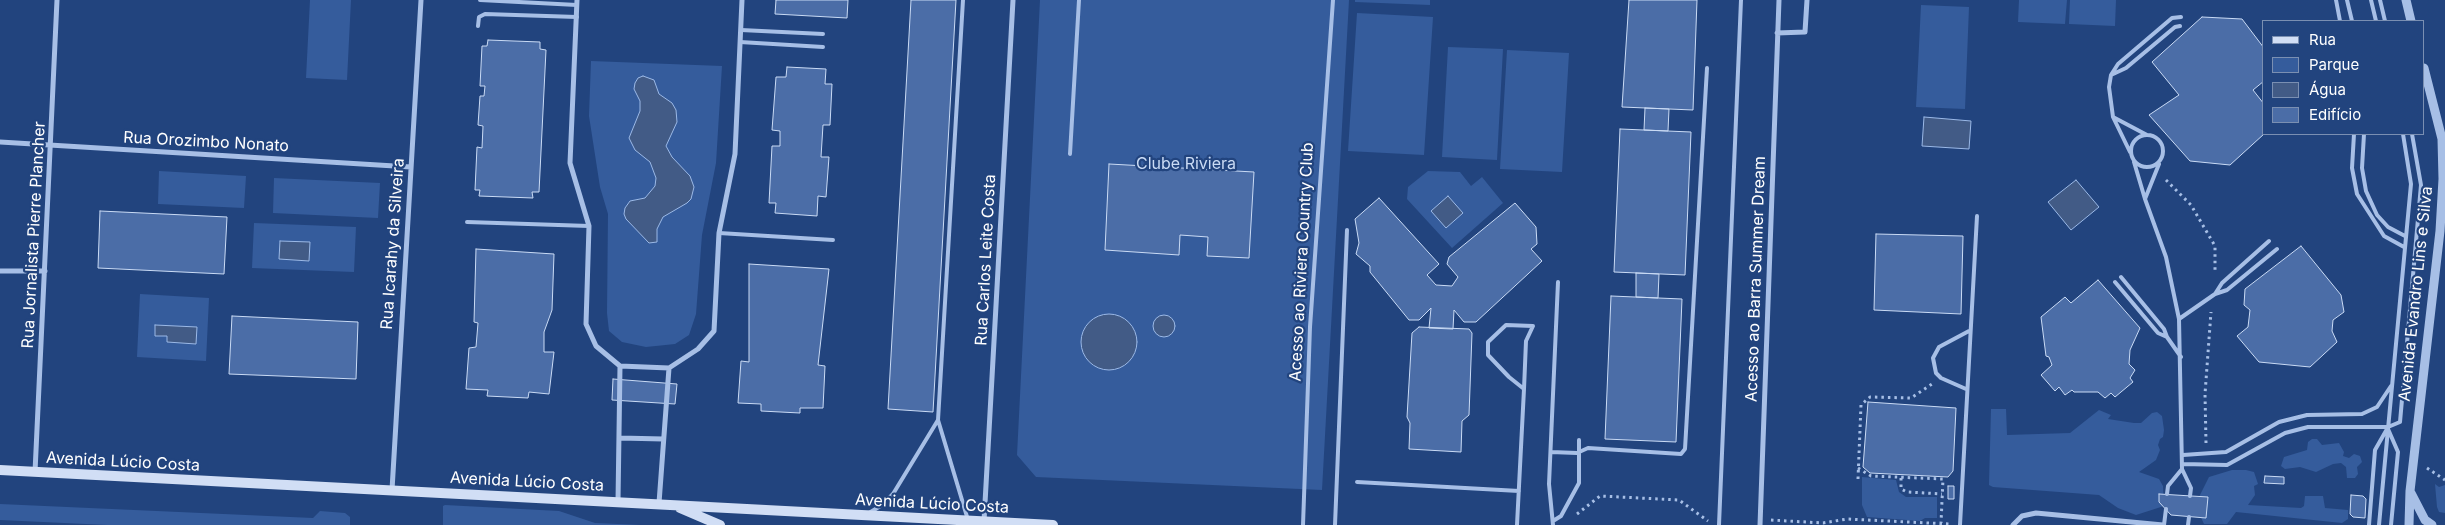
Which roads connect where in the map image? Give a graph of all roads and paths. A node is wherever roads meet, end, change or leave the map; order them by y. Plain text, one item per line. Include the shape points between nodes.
1 (57, 0) edge
2 (421, 0) edge
3 (480, 0) edge
4 (742, 0) edge
5 (962, 0) edge
6 (1013, 0) edge
7 (1079, 0) edge
8 (1333, 0) edge
9 (1741, 0) edge
10 (1778, 0) edge
11 (1807, 0) edge
12 (2336, 0) edge
13 (2347, 0) edge
14 (2371, 0) edge
15 (2380, 0) edge
16 (2406, 0) edge
17 (577, 3) edge
18 (577, 17) junction
19 (2181, 17) dead end
20 (2340, 20) edge
21 (2352, 20) edge
22 (2376, 20) edge
23 (2385, 20) edge
24 (2411, 20) edge
25 (478, 26) dead end
26 (2180, 26) dead end
27 (741, 30) junction
28 (1777, 33) junction
29 (823, 34) dead end
30 (740, 42) junction
31 (823, 47) dead end
32 (1707, 68) dead end
33 (2425, 72) edge
34 (2111, 74) junction
35 (2113, 117) junction
36 (2147, 135) junction
37 (2354, 135) edge
38 (2364, 135) edge
39 (2403, 135) edge
40 (2412, 135) edge
41 (0, 142) edge
42 (51, 145) junction
43 (2130, 152) junction
44 (1070, 154) dead end
45 (2134, 162) junction
46 (2159, 163) junction
47 (411, 167) junction
48 (2145, 199) junction
49 (1977, 216) dead end
50 (467, 222) dead end
51 (590, 226) junction
52 (1347, 230) dead end
53 (719, 233) junction
54 (2405, 236) junction
55 (833, 240) dead end
56 (2269, 241) dead end
57 (2404, 247) junction
58 (2277, 250) dead end
59 (0, 271) edge
60 (45, 271) junction
61 (2121, 277) dead end
62 (1558, 282) dead end
63 (2115, 282) dead end
64 (2215, 294) junction
65 (2179, 319) junction
66 (1969, 331) junction
67 (2167, 337) junction
68 (2181, 358) junction
69 (620, 366) junction
70 (669, 368) junction
71 (1941, 378) junction
72 (2392, 384) junction
73 (1524, 389) junction
74 (1966, 389) junction
75 (938, 420) junction
76 (2388, 427) junction
77 (620, 438) junction
78 (663, 439) junction
79 (1579, 440) dead end
80 (1550, 452) junction
81 (1577, 453) junction
82 (2184, 455) junction
83 (2415, 458) junction
84 (2183, 464) junction
85 (1858, 468) junction
86 (2182, 469) junction
87 (0, 470) edge
88 (35, 472) junction
89 (1901, 478) junction
90 (1858, 479) dead end
91 (2445, 480) edge
92 (1357, 482) dead end
93 (392, 491) junction
94 (1519, 491) junction
95 (2410, 491) junction
96 (1942, 494) junction
97 (2167, 494) dead end
98 (2190, 496) dead end
99 (618, 501) junction
100 (664, 504) junction
101 (2166, 509) dead end
102 (865, 515) junction
103 (1560, 516) junction
104 (2189, 517) dead end
105 (968, 521) junction
106 (984, 522) junction
107 (1760, 522) edge
108 (1553, 523) edge
109 (1941, 523) junction
110 (1825, 524) edge
111 (1960, 524) edge
112 (720, 525) edge
113 (1052, 525) edge
114 (1303, 525) edge
115 (1334, 525) edge
116 (1517, 525) edge
117 (1712, 525) edge
118 (1719, 525) edge
119 (2013, 525) edge
120 (2164, 525) edge
121 (2188, 525) edge
122 (2369, 525) edge
123 (2379, 525) edge
124 (2391, 525) edge
125 (2409, 525) edge
126 (2432, 525) edge

1 - 42 street, Rua Jornalista Pierre Plancher
2 - 47 street, Rua Icarahy da Silveira
3 - 17 lane
4 - 27 street
5 - 75 lane
6 - 106 street, Rua Carlos Leite Costa
7 - 44 lane
8 - 114 lane, Acesso ao Riviera Country Club via 1310,327
9 - 118 lane
10 - 28 street, Acesso ao Barra Summer Dream
11 - 28 street via 1805,32
12 - 20 lane
13 - 21 lane
14 - 22 lane
15 - 23 lane
16 - 24 street
17 - 18 street
18 - 25 lane via 485,14 479,17
18 - 51 street via 570,163
19 - 34 lane via 2172,18 2118,64
26 - 34 lane via 2126,68
27 - 29 lane
27 - 30 street
28 - 107 street, Acesso ao Barra Summer Dream
30 - 31 lane
30 - 53 street via 735,154
32 - 81 lane via 1685,449 1681,454 1588,448
33 - 83 street, Avenida Evandro Lins e Silva via 2442,139 2443,179
34 - 35 lane via 2109,87
35 - 36 lane
35 - 43 lane
36 - 43 lane via 2137,138
36 - 46 lane via 2158,138 2164,148
37 - 57 lane via 2352,168 2357,194 2384,236
38 - 54 lane via 2362,168 2366,191 2377,215 2388,227
39 - 54 lane via 2410,184
40 - 76 lane via 2420,185 2400,422
41 - 42 street, Rua Orozimbo Nonato
42 - 47 street, Rua Orozimbo Nonato
42 - 60 street, Rua Jornalista Pierre Plancher
43 - 45 lane
45 - 46 lane via 2149,168
45 - 48 lane
46 - 48 lane
47 - 93 street, Rua Icarahy da Silveira
48 - 65 lane via 2166,257
49 - 66 lane
50 - 51 lane
51 - 69 street via 586,324 596,346
52 - 115 lane
53 - 55 lane
53 - 70 street via 714,331 698,350
54 - 57 lane
56 - 64 lane via 2222,282
57 - 72 lane
58 - 64 lane via 2227,290
59 - 60 street
60 - 88 street, Rua Jornalista Pierre Plancher
61 - 67 lane via 2164,328
62 - 80 lane
63 - 67 lane via 2158,333
64 - 65 lane
65 - 68 lane
66 - 71 lane via 1935,351 1933,365
66 - 74 lane
67 - 68 lane
68 - 82 lane
69 - 70 street
69 - 77 street
70 - 78 street
71 - 74 lane
71 - 85 path via 1911,398 1870,397 1860,405
72 - 76 lane
72 - 82 lane via 2377,407 2362,414 2307,415 2279,422 2226,452
73 - 73 lane via 1526,341 1533,326 1506,325 1488,342 1488,355
73 - 94 lane
74 - 111 lane
75 - 102 lane via 893,494
75 - 105 lane
76 - 84 lane via 2308,427 2285,433 2227,465
76 - 122 lane via 2375,450
76 - 123 lane
76 - 124 lane via 2398,452
77 - 78 street
77 - 99 street
78 - 100 street
79 - 81 lane
80 - 81 lane
80 - 108 lane via 1549,501
81 - 103 lane via 1579,483
82 - 84 lane
83 - 91 path
83 - 95 street, Avenida Evandro Lins e Silva
84 - 86 lane
85 - 89 path via 1871,476
85 - 90 path
86 - 97 lane via 2168,486
86 - 98 lane via 2191,488
87 - 88 main road, Avenida Lúcio Costa
88 - 93 main road, Avenida Lúcio Costa
89 - 96 path via 1902,489 1907,492
89 - 96 path via 1943,479
92 - 94 lane
93 - 99 main road, Avenida Lúcio Costa
94 - 116 lane
95 - 125 street, Avenida Evandro Lins e Silva
95 - 126 street via 2425,520
96 - 109 path
99 - 100 main road, Avenida Lúcio Costa
100 - 102 main road, Avenida Lúcio Costa
100 - 112 main road
101 - 120 lane
102 - 105 main road, Avenida Lúcio Costa
103 - 108 lane
103 - 117 path via 1575,515 1600,496 1679,500
104 - 121 lane
105 - 106 main road, Avenida Lúcio Costa
106 - 113 main road, Avenida Lúcio Costa
107 - 110 path
109 - 110 path via 1847,519
109 - 111 path
119 - 120 street via 2022,516 2036,512

